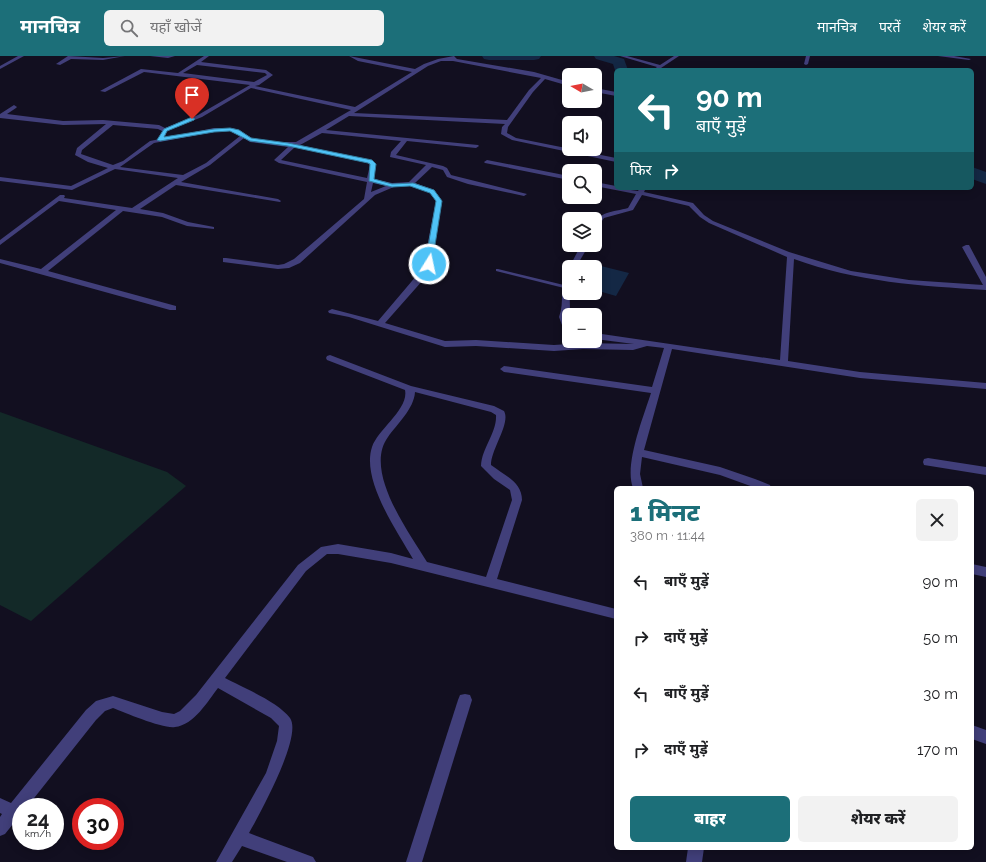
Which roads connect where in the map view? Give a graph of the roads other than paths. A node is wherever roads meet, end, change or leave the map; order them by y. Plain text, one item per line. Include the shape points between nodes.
1 (22, 56) edge
2 (71, 56) edge
3 (123, 56) edge
4 (152, 56) edge
5 (173, 56) edge
6 (207, 56) edge
7 (351, 56) edge
8 (622, 56) edge
9 (677, 56) edge
10 (808, 56) edge
11 (940, 56) edge
12 (453, 57) edge
13 (969, 59) dead end
14 (196, 63) junction
15 (58, 64) dead end
16 (806, 64) dead end
17 (0, 68) edge
18 (657, 68) edge
19 (416, 71) junction
20 (179, 74) junction
21 (544, 77) junction
22 (562, 82) edge
23 (254, 85) junction
24 (103, 90) dead end
25 (602, 91) edge
26 (614, 94) edge
27 (14, 107) dead end
28 (356, 109) junction
29 (347, 114) junction
30 (1, 116) edge
31 (508, 122) junction
32 (111, 123) junction
33 (165, 130) junction
34 (321, 130) junction
35 (243, 136) junction
36 (160, 140) junction
37 (405, 140) junction
38 (288, 145) junction
39 (476, 146) dead end
40 (614, 160) edge
41 (487, 162) dead end
42 (430, 165) junction
43 (115, 167) junction
44 (184, 177) junction
45 (562, 177) edge
46 (0, 179) edge
47 (371, 180) junction
48 (175, 183) junction
49 (411, 184) junction
50 (392, 185) junction
51 (602, 185) edge
52 (72, 188) junction
53 (614, 188) edge
54 (641, 190) edge
55 (524, 194) dead end
56 (58, 199) junction
57 (367, 199) junction
58 (278, 201) dead end
59 (122, 208) junction
60 (134, 210) junction
61 (602, 217) edge
62 (212, 228) dead end
63 (0, 243) edge
64 (966, 248) dead end
65 (791, 254) junction
66 (226, 260) dead end
67 (0, 261) edge
68 (498, 270) dead end
69 (42, 272) junction
70 (986, 284) edge
71 (562, 286) edge
72 (986, 288) edge
73 (173, 308) dead end
74 (332, 311) dead end
75 (379, 324) junction
76 (602, 337) edge
77 (646, 343) junction
78 (669, 346) junction
79 (330, 358) dead end
80 (784, 363) junction
81 (504, 369) dead end
82 (986, 386) edge
83 (409, 388) junction
84 (656, 391) junction
85 (638, 452) junction
86 (928, 462) dead end
87 (986, 471) edge
88 (637, 486) edge
89 (762, 486) edge
90 (424, 567) junction
91 (974, 569) edge
92 (986, 572) edge
93 (490, 583) junction
94 (614, 614) edge
95 (216, 680) junction
96 (465, 700) dead end
97 (974, 733) edge
98 (986, 737) edge
99 (24, 798) edge
100 (0, 805) edge
101 (12, 811) edge
102 (12, 813) edge
103 (0, 829) edge
104 (238, 837) junction
105 (696, 850) edge
106 (224, 862) edge
107 (308, 862) edge
108 (414, 862) edge
109 (694, 862) edge

1 - 17 street
2 - 3 street via 103,59
2 - 15 street
4 - 5 street
6 - 14 street
7 - 19 street via 358,60
8 - 18 street
9 - 18 street
10 - 16 street
11 - 13 street
12 - 19 street via 426,65
12 - 21 street
14 - 20 street
14 - 23 street via 270,73
19 - 28 street
20 - 23 street
20 - 24 street via 143,70
21 - 22 street
21 - 31 street
23 - 28 street
23 - 33 street via 200,116
25 - 26 street
27 - 30 street
28 - 29 street
29 - 31 street
29 - 34 street
30 - 32 street via 63,123
31 - 40 street via 504,134 514,140
32 - 33 street via 159,127
32 - 43 street via 77,153 86,159
33 - 36 street
34 - 37 street
34 - 38 street via 306,140
35 - 36 street via 237,131 222,129
35 - 38 street via 258,142
35 - 44 street via 208,164
36 - 43 street via 152,142
37 - 39 street
37 - 42 street via 392,156
38 - 47 street via 370,162 373,164
38 - 47 street via 292,147 277,160 280,162
41 - 45 street
42 - 49 street
42 - 55 street via 441,167 449,176 468,182
43 - 44 street
43 - 52 street
44 - 48 street
46 - 52 street
47 - 50 street
47 - 57 street
48 - 58 street
48 - 60 street
49 - 50 street
49 - 75 street via 432,191 439,201 429,264 420,278
50 - 57 street
51 - 53 street
52 - 56 street
54 - 61 street via 631,208
54 - 65 street via 691,204 711,222
56 - 59 street
56 - 63 street
57 - 66 street via 291,264 278,266
59 - 60 street
59 - 69 street
60 - 62 street
64 - 70 street
65 - 72 street via 832,269 884,279
65 - 80 street
67 - 69 street
68 - 71 lane
69 - 73 street
74 - 75 street
75 - 77 street via 445,344 476,343 554,348 633,347
76 - 77 street
77 - 78 street
78 - 80 street
78 - 84 street
79 - 83 street
80 - 82 street via 860,375
81 - 84 street
83 - 90 street via 411,396 377,447 376,470 383,495
83 - 93 street via 502,413 487,452 486,466 514,487 517,500
84 - 85 street
85 - 88 street via 634,470
85 - 89 street via 731,474
86 - 87 street
90 - 93 street
90 - 95 street via 391,558 338,549 325,550 302,568
91 - 92 street
93 - 94 street
95 - 99 street via 186,716 175,721 113,702 101,706
95 - 104 street via 276,713 286,724 282,752
96 - 108 street
97 - 98 street
100 - 101 street
102 - 103 street
104 - 106 street
104 - 107 street
105 - 109 street

